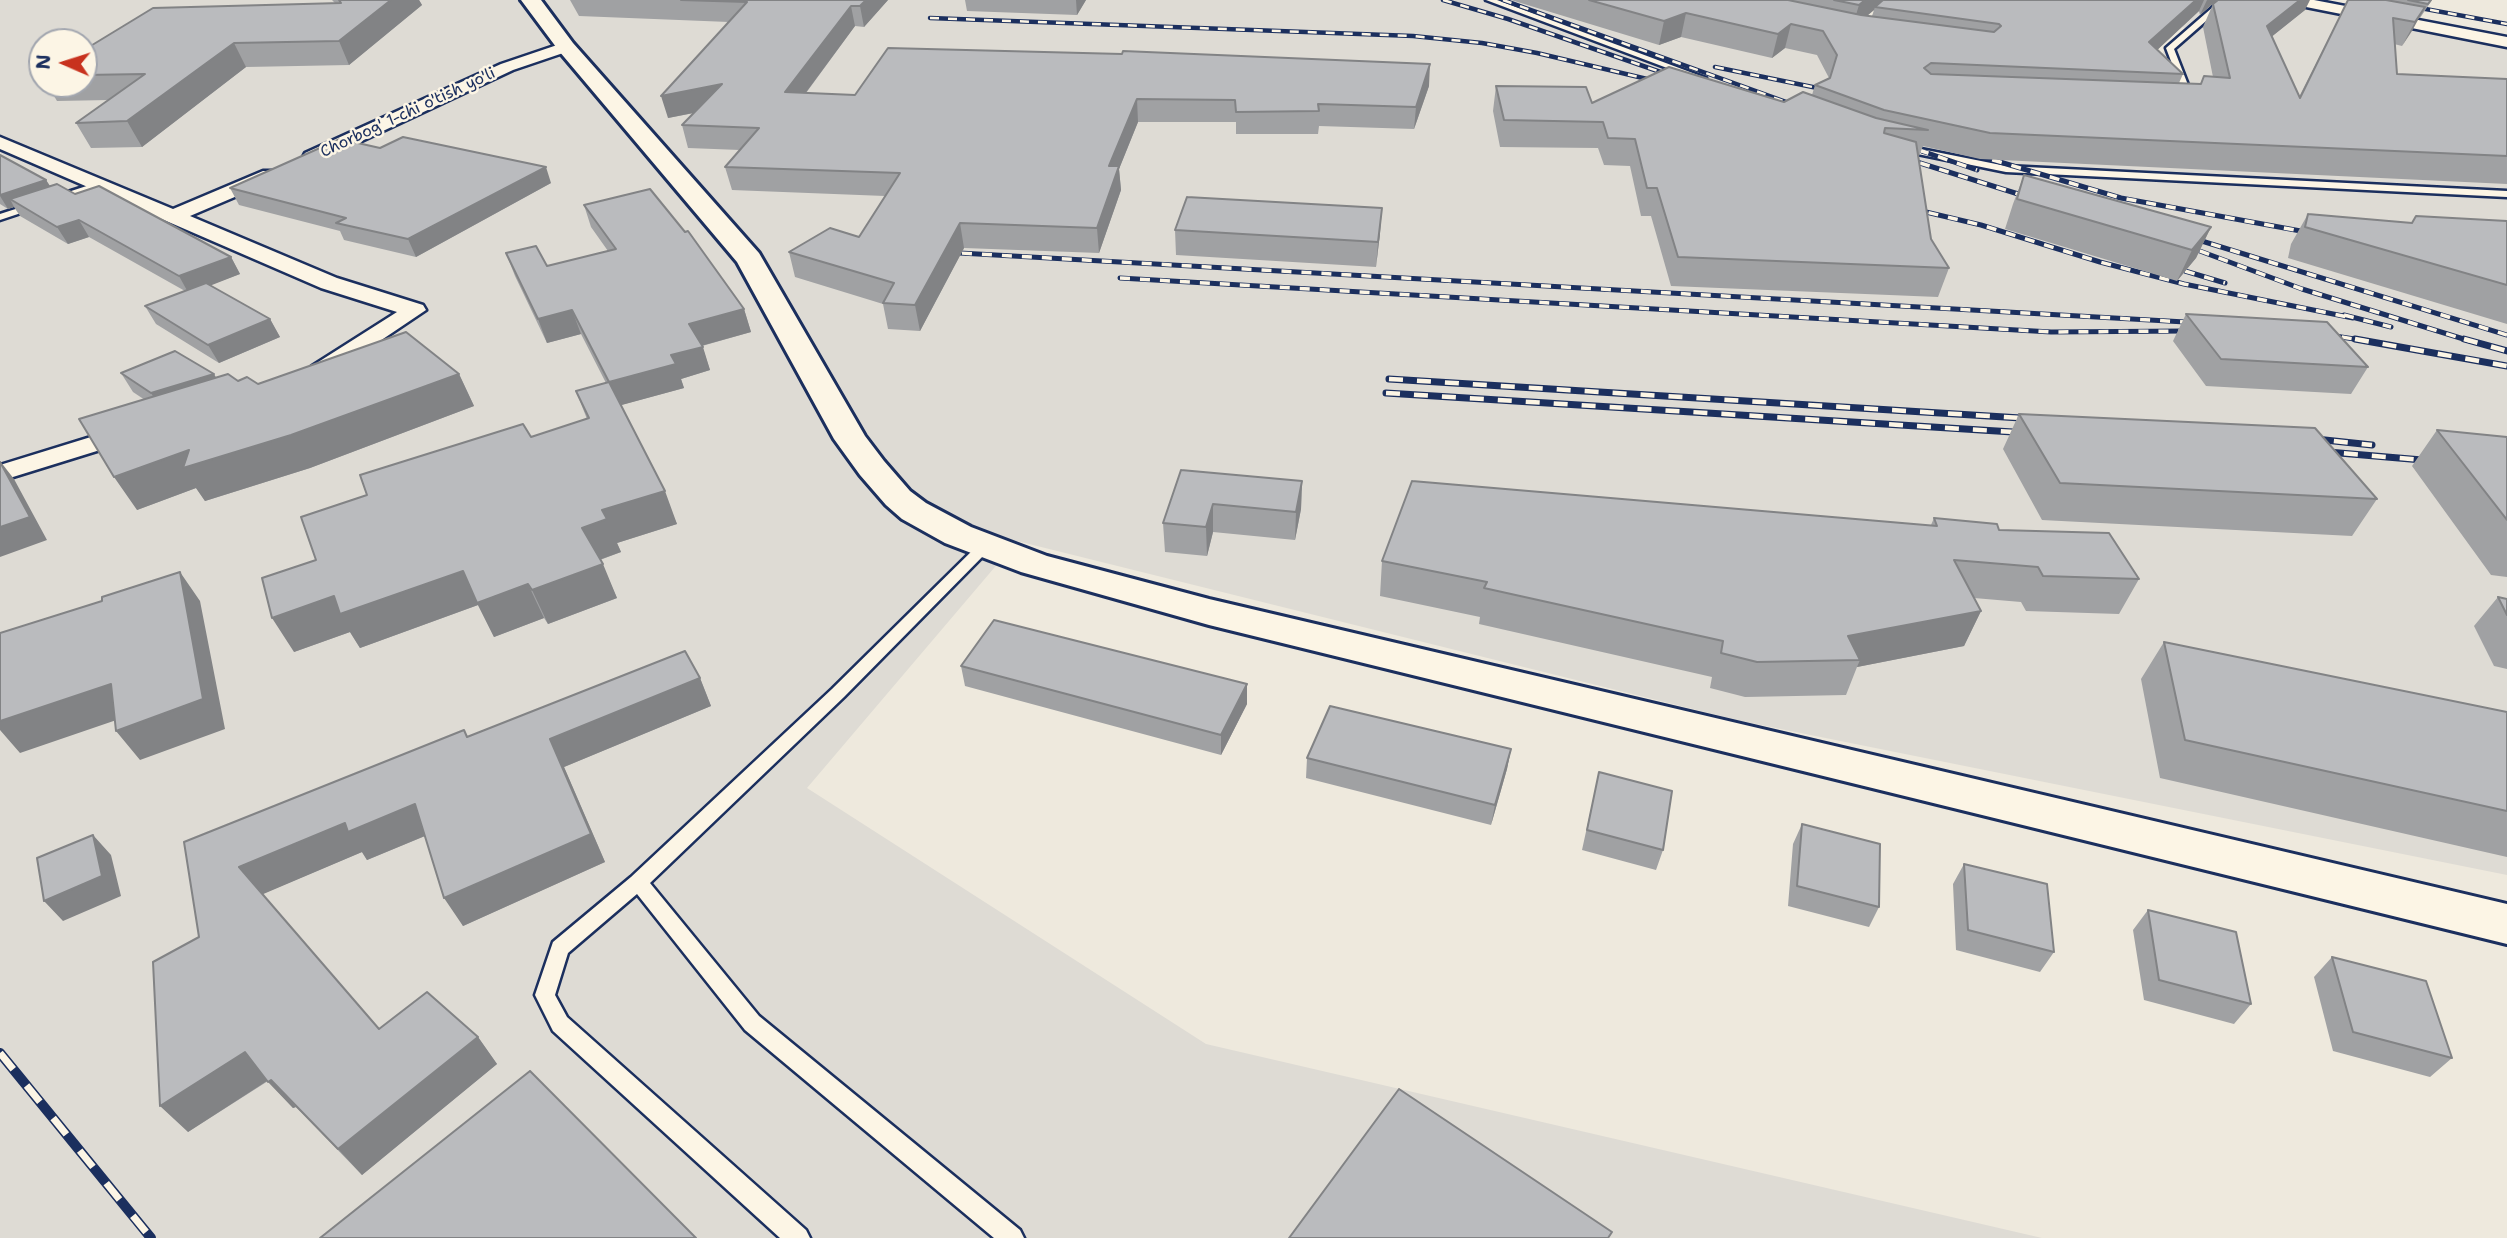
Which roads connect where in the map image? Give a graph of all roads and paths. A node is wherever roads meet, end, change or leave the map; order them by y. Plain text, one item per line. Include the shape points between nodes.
1 (531, 0) edge
2 (1490, 0) edge
3 (2226, 0) edge
4 (2291, 0) edge
5 (2507, 42) edge
6 (566, 47) junction
7 (1710, 81) edge
8 (2172, 104) edge
9 (0, 142) edge
10 (1891, 146) edge
11 (103, 184) junction
12 (2507, 194) edge
13 (174, 216) junction
14 (0, 217) edge
15 (296, 382) edge
16 (154, 425) edge
17 (0, 473) edge
18 (984, 547) junction
19 (638, 882) junction
20 (2507, 924) edge
21 (798, 1238) edge
22 (1012, 1238) edge

1 - 6 street
2 - 7 lane
3 - 8 lane via 2170,48 2186,90 2186,105
4 - 5 street
6 - 13 street, Chorbog' 1-chi o'tish yo'li via 507,67
6 - 18 street via 749,259 850,439 872,468 914,511
9 - 11 street
10 - 12 lane via 2006,169
11 - 13 street
11 - 14 lane
13 - 15 street via 329,283 415,310
16 - 17 street
18 - 19 lane
18 - 20 street via 1222,616
19 - 21 lane via 560,948 545,995 560,1024
19 - 22 lane via 752,1023

